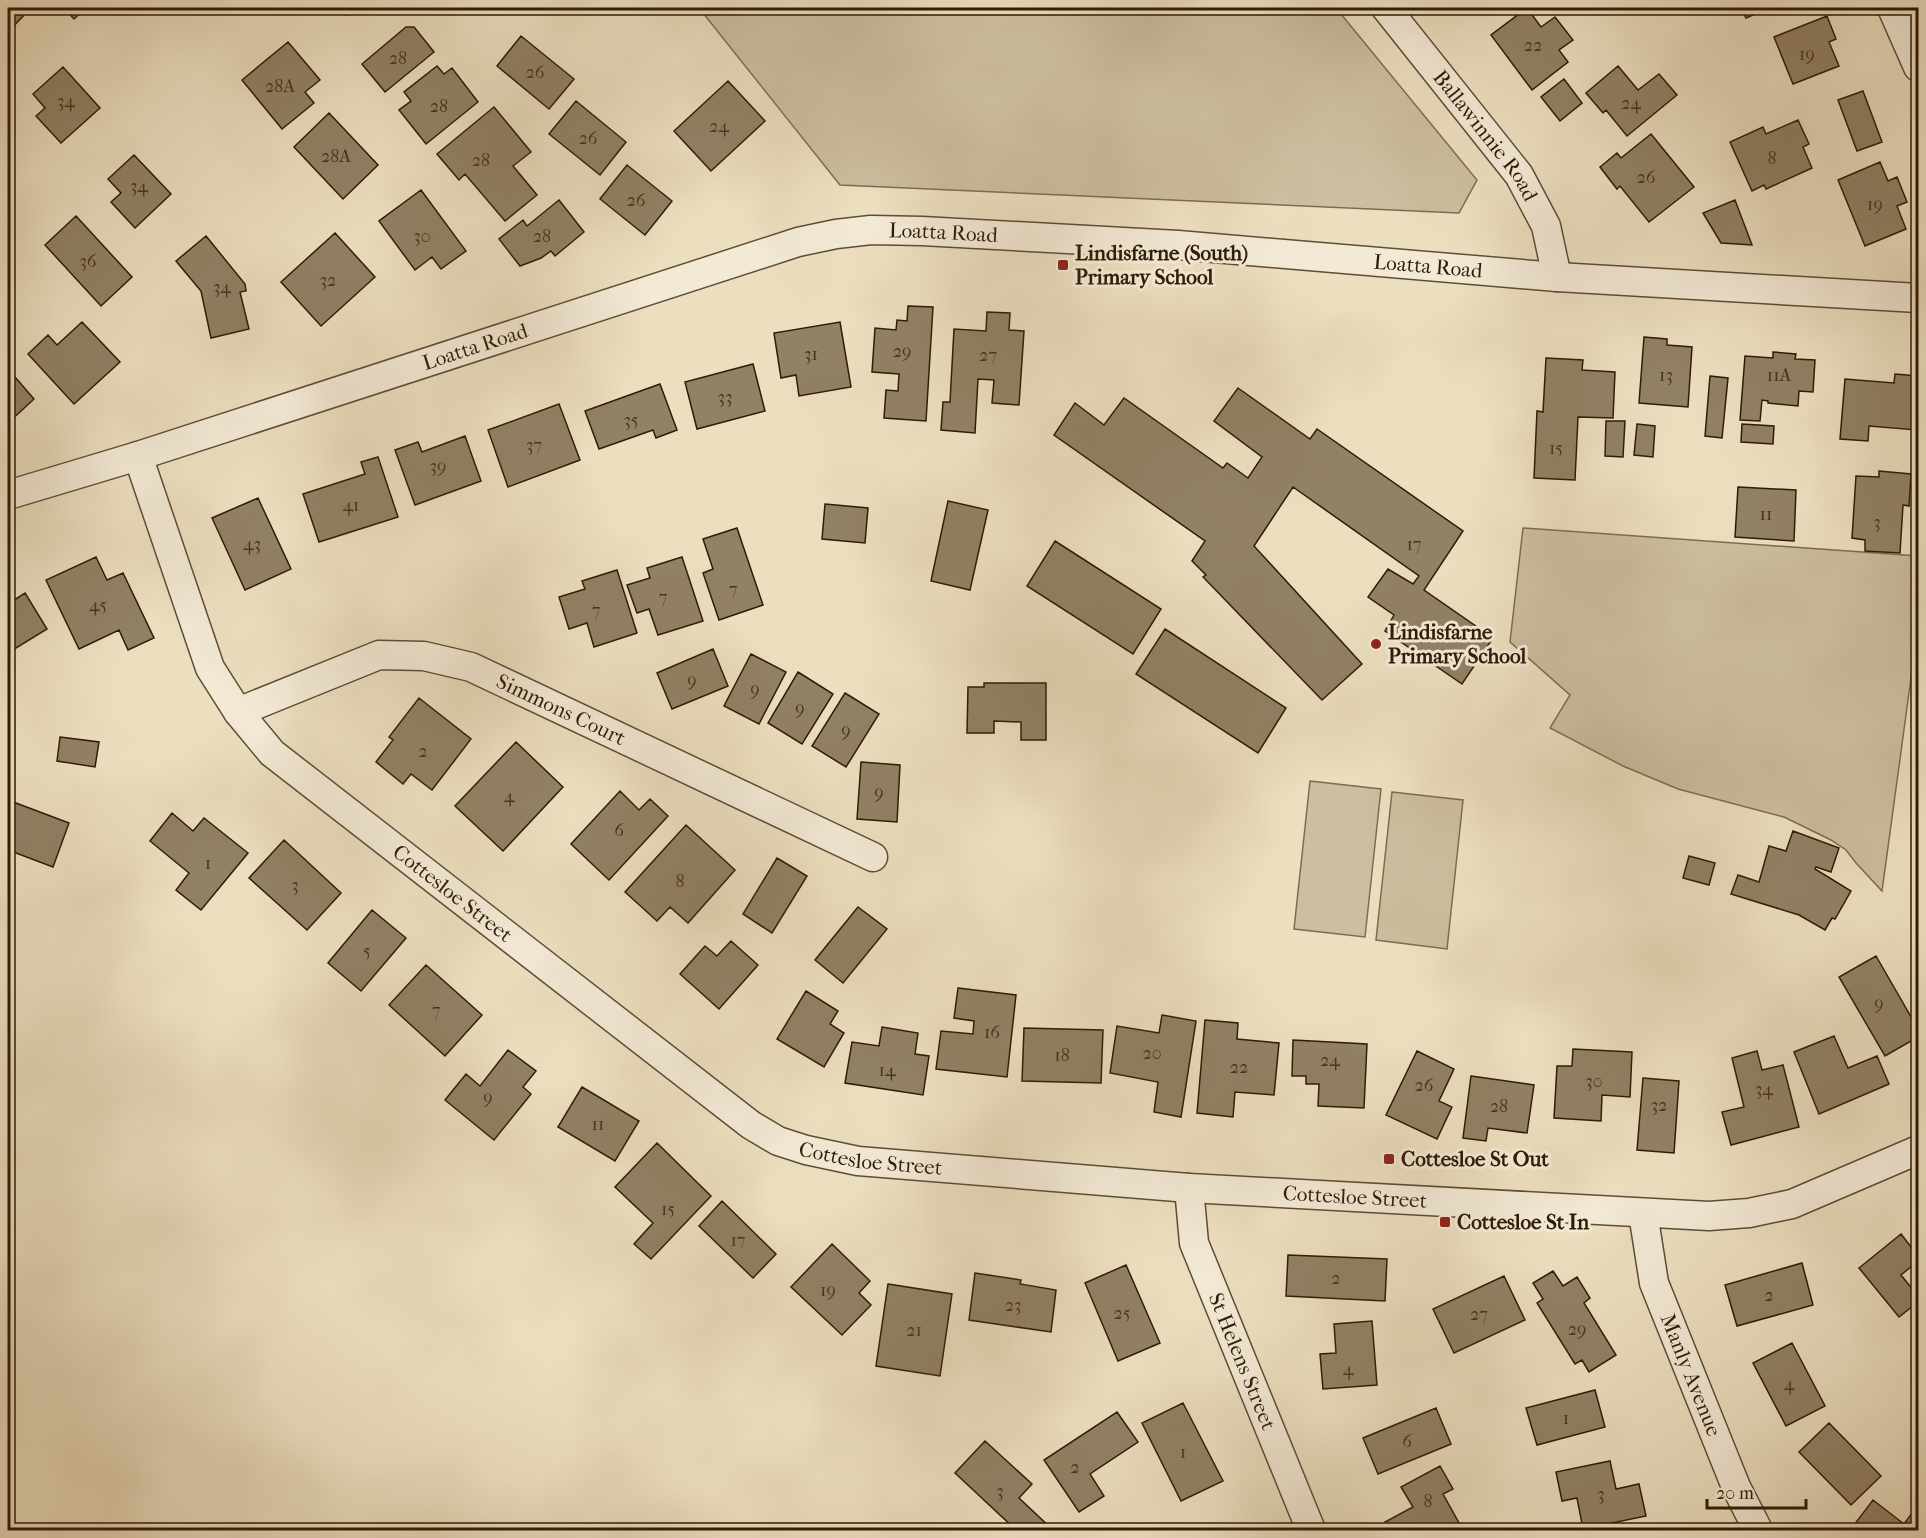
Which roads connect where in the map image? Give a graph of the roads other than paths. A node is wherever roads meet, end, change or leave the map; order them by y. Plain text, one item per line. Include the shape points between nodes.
1 (1386, 8) edge
2 (1892, 8) edge
3 (1918, 68) edge
4 (1557, 277) junction
5 (1918, 298) edge
6 (138, 456) junction
7 (8, 495) edge
8 (238, 712) junction
9 (873, 857) dead end
10 (1918, 1150) edge
11 (1189, 1188) junction
12 (1643, 1213) junction
13 (1308, 1530) edge
14 (1758, 1530) edge

1 - 4 street, Ballawinnie Road via 1519,175 1546,226
2 - 3 street
4 - 5 street, Loatta Road
4 - 6 street, Loatta Road via 1166,244 922,231 836,234 798,242
6 - 7 street, Loatta Road
6 - 8 street, Cottesloe Street via 210,668
8 - 9 street, Simmons Court via 379,655 424,656 478,670
8 - 11 street, Cottesloe Street via 272,753 742,1118 778,1141 858,1161
10 - 12 street, Cottesloe Street via 1792,1204 1709,1216
11 - 12 street, Cottesloe Street
11 - 13 street, St Helens Street via 1194,1243
12 - 14 street, Manly Avenue via 1654,1283 1736,1487

